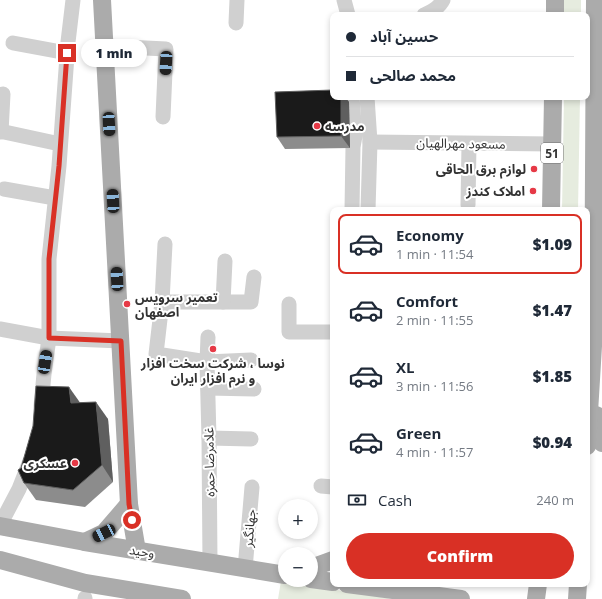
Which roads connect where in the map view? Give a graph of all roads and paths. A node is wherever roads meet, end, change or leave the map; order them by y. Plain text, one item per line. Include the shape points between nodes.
1 (73, 0) edge
2 (102, 0) edge
3 (237, 0) edge
4 (344, 0) edge
5 (443, 0) edge
6 (555, 0) edge
7 (595, 0) edge
8 (347, 12) edge
9 (430, 12) edge
10 (555, 12) edge
11 (236, 23) dead end
12 (598, 29) edge
13 (13, 43) dead end
14 (105, 46) junction
15 (67, 53) junction
16 (3, 94) dead end
17 (352, 100) edge
18 (367, 100) edge
19 (553, 100) edge
20 (163, 117) dead end
21 (0, 132) edge
22 (370, 142) junction
23 (60, 144) junction
24 (469, 144) junction
25 (552, 144) junction
26 (598, 176) edge
27 (4, 189) dead end
28 (56, 198) junction
29 (468, 205) dead end
30 (352, 207) edge
31 (368, 207) edge
32 (551, 207) edge
33 (165, 244) dead end
34 (225, 261) dead end
35 (254, 277) dead end
36 (162, 302) junction
37 (223, 302) junction
38 (289, 304) dead end
39 (0, 329) edge
40 (330, 332) edge
41 (208, 337) dead end
42 (49, 338) junction
43 (121, 341) junction
44 (597, 347) edge
45 (251, 360) dead end
46 (207, 362) junction
47 (591, 385) junction
48 (208, 388) junction
49 (254, 389) dead end
50 (590, 400) edge
51 (40, 417) edge
52 (209, 438) junction
53 (251, 438) dead end
54 (602, 443) edge
55 (35, 446) edge
56 (252, 487) dead end
57 (129, 504) junction
58 (0, 526) edge
59 (85, 542) junction
60 (137, 550) junction
61 (0, 560) edge
62 (330, 561) edge
63 (210, 563) junction
64 (318, 565) edge
65 (245, 568) junction
66 (278, 574) edge
67 (318, 580) edge
68 (330, 582) edge
69 (366, 587) edge
70 (538, 587) edge
71 (578, 587) edge
72 (422, 596) edge
73 (182, 599) edge
74 (461, 599) edge
75 (536, 599) edge
76 (577, 599) edge

1 - 15 street
2 - 14 main road
3 - 11 street
4 - 8 street
5 - 9 street
6 - 10 main road
7 - 12 main road
12 - 26 main road
13 - 15 street
14 - 20 street via 166,49
14 - 43 main road
15 - 23 street
16 - 21 street
17 - 30 street via 355,136 352,147
18 - 22 street
19 - 25 main road, 51
21 - 23 street
22 - 24 street, مسعود مهرالهیان
22 - 31 street
23 - 28 street
24 - 25 street, مسعود مهرالهیان
24 - 29 street
25 - 32 main road, 51
26 - 44 main road
27 - 28 street
28 - 42 street via 49,259
33 - 36 street
34 - 37 street
35 - 37 street via 251,302
36 - 37 street
36 - 46 street via 156,354
38 - 40 street via 288,332
39 - 42 street
41 - 46 street, غلامرضا حمزه
42 - 43 street
42 - 51 street
43 - 57 main road
44 - 47 main road
45 - 46 street
46 - 48 street, غلامرضا حمزه
47 - 50 main road
47 - 54 main road
48 - 49 street
48 - 52 street, غلامرضا حمزه
52 - 53 street
52 - 63 street, غلامرضا حمزه
55 - 58 street via 19,489
56 - 65 street, جهانگیر
57 - 59 main road via 104,533
57 - 60 main road
58 - 59 main road, وحید
59 - 60 main road, وحید
60 - 63 main road, وحید
61 - 73 main road via 85,583
62 - 64 main road
63 - 65 main road, وحید
65 - 66 main road, وحید
67 - 68 main road
69 - 72 main road
70 - 75 main road
71 - 76 main road
72 - 74 main road

